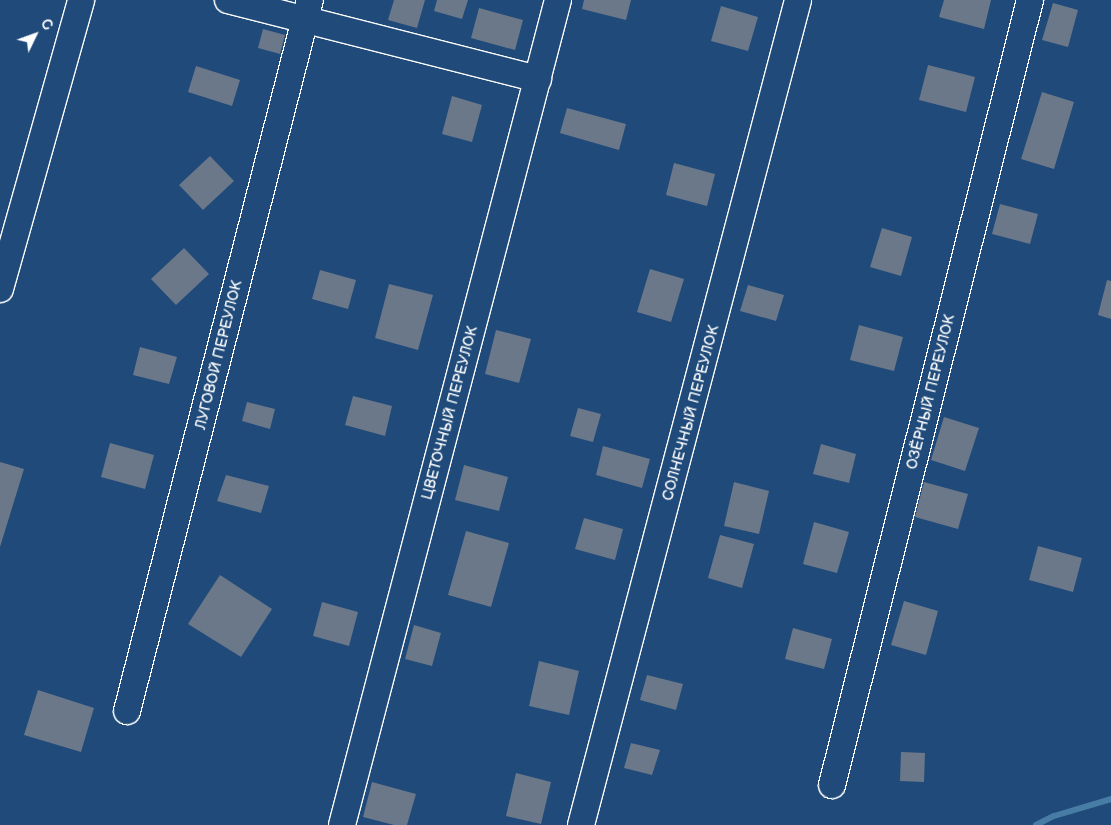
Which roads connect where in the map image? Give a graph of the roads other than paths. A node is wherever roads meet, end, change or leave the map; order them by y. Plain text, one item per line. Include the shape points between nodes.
1 (81, 0) edge
2 (228, 0) edge
3 (558, 0) edge
4 (798, 0) edge
5 (1030, 0) edge
6 (307, 10) edge
7 (538, 79) junction
8 (0, 289) edge
9 (127, 711) dead end
10 (832, 785) dead end
11 (342, 825) edge
12 (582, 825) edge

1 - 8 street
2 - 6 street
3 - 7 street, ЦВЕТОЧНЫЙ ПЕРЕУЛОК
4 - 12 street, СОЛНЕЧНЫЙ ПЕРЕУЛОК
5 - 10 street, ОЗЁРНЫЙ ПЕРЕУЛОК
6 - 7 street
6 - 9 street, ЛУГОВОЙ ПЕРЕУЛОК
7 - 11 street, ЦВЕТОЧНЫЙ ПЕРЕУЛОК

